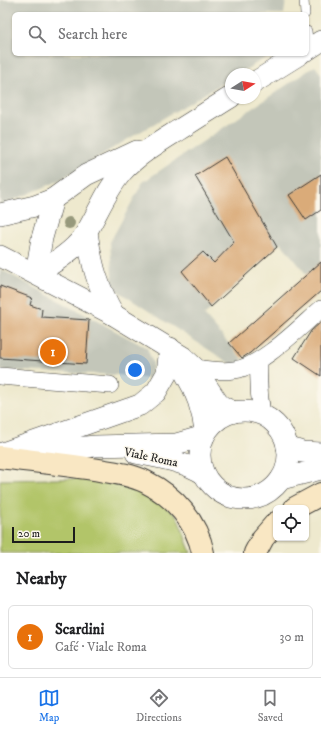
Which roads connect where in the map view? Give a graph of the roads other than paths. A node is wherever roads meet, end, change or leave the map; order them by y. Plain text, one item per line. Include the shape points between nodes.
1 (304, 0) edge
2 (305, 12) edge
3 (293, 56) edge
4 (261, 78) edge
5 (225, 101) edge
6 (167, 137) junction
7 (53, 199) junction
8 (0, 214) edge
9 (86, 232) junction
10 (0, 256) edge
11 (36, 273) junction
12 (321, 309) edge
13 (114, 315) junction
14 (170, 348) junction
15 (259, 361) junction
16 (195, 368) junction
17 (0, 376) edge
18 (110, 385) dead end
19 (234, 412) junction
20 (262, 414) junction
21 (205, 434) junction
22 (96, 446) junction
23 (287, 447) junction
24 (321, 453) edge
25 (0, 455) edge
26 (321, 469) edge
27 (204, 474) junction
28 (281, 479) junction
29 (321, 494) edge
30 (301, 505) edge
31 (273, 526) edge
32 (203, 553) edge
33 (255, 553) edge

1 - 2 lane
3 - 4 street
5 - 6 street
6 - 7 street via 90,173
6 - 9 street via 123,171 109,190
7 - 8 street
7 - 11 street
9 - 11 street via 63,255
9 - 13 street via 97,282
10 - 11 street
11 - 13 street
12 - 15 street
13 - 14 street
14 - 16 street
14 - 21 street via 191,384 201,409
14 - 25 street via 167,373 156,392 140,405
15 - 16 street via 236,370
15 - 20 street via 259,397
16 - 19 street via 218,403
17 - 18 street
19 - 20 street
19 - 21 street via 213,423
20 - 23 street via 274,422 283,433
21 - 22 street, Viale Roma via 176,444
21 - 27 street via 200,445 200,465
22 - 25 street, Viale Roma
22 - 27 street, Viale Roma via 176,462
23 - 24 street via 302,452
23 - 28 street via 287,463
25 - 32 main road via 113,472 146,481 178,505 191,523
26 - 28 street
27 - 28 street via 219,492 241,499 264,495
29 - 30 main road
31 - 33 main road

